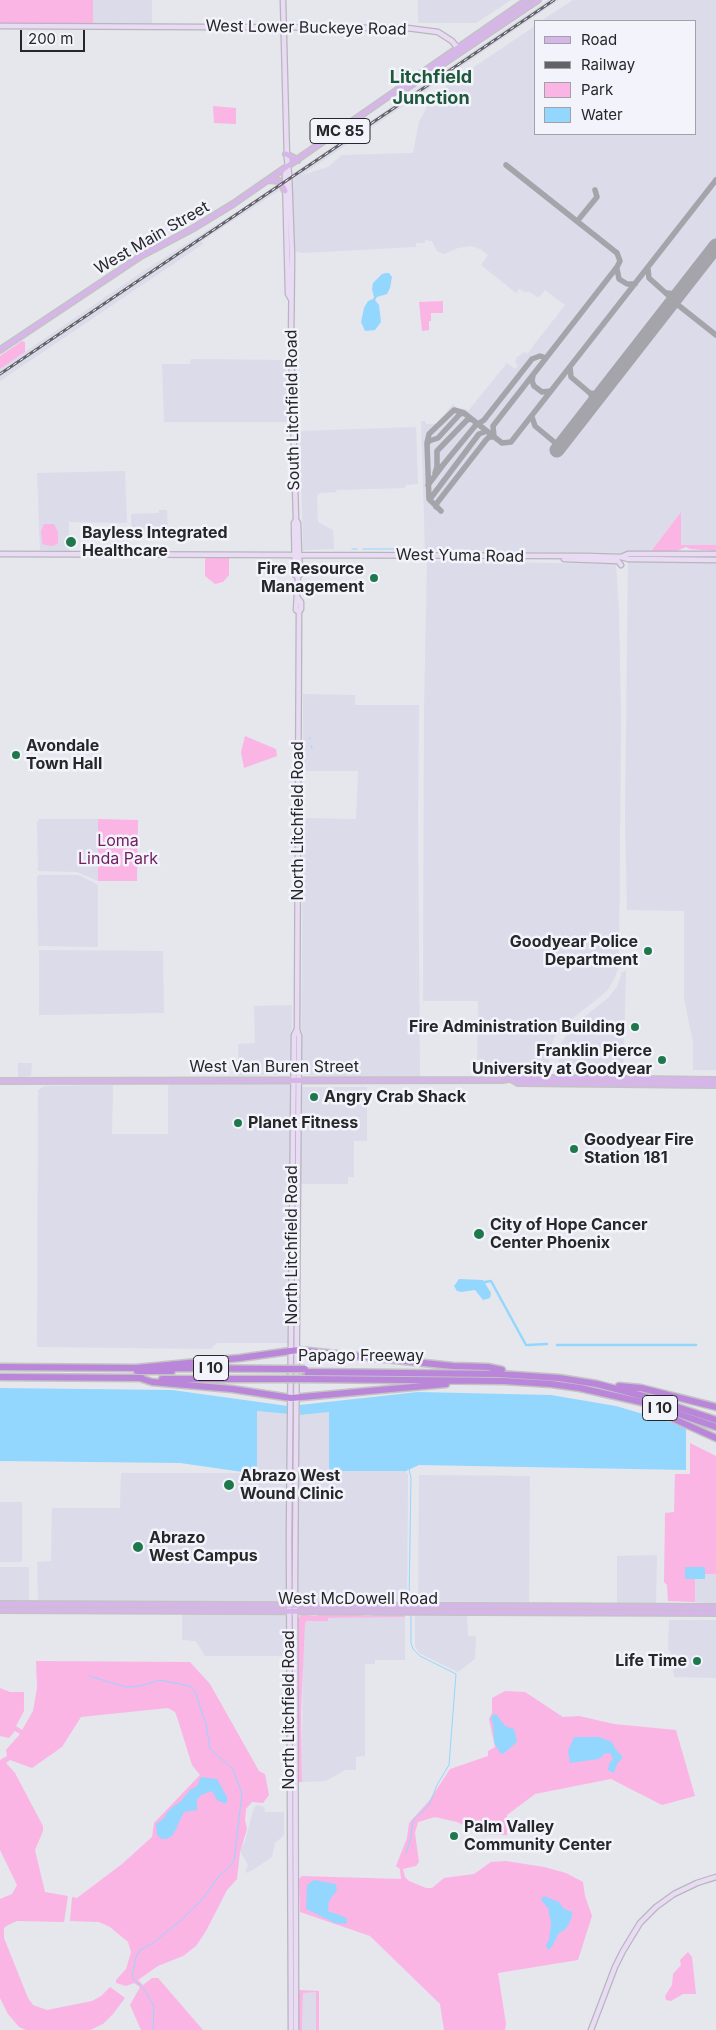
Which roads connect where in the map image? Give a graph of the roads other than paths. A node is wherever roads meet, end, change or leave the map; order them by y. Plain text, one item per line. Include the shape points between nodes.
1 (283, 0) edge
2 (527, 0) edge
3 (538, 0) edge
4 (508, 13) junction
5 (0, 26) edge
6 (284, 27) junction
7 (494, 30) junction
8 (460, 50) junction
9 (286, 154) junction
10 (298, 160) junction
11 (287, 168) junction
12 (268, 180) junction
13 (286, 192) junction
14 (290, 256) junction
15 (0, 350) edge
16 (0, 554) edge
17 (297, 554) junction
18 (683, 554) junction
19 (716, 554) edge
20 (530, 556) junction
21 (621, 557) junction
22 (661, 560) junction
23 (716, 560) edge
24 (621, 565) dead end
25 (296, 1079) junction
26 (641, 1079) junction
27 (716, 1080) edge
28 (0, 1081) edge
29 (555, 1081) junction
30 (627, 1084) junction
31 (716, 1084) edge
32 (295, 1146) junction
33 (294, 1350) junction
34 (0, 1368) edge
35 (136, 1368) junction
36 (285, 1373) junction
37 (305, 1374) junction
38 (427, 1375) junction
39 (410, 1377) junction
40 (0, 1378) edge
41 (140, 1378) junction
42 (619, 1386) junction
43 (603, 1393) junction
44 (294, 1398) junction
45 (716, 1408) edge
46 (716, 1418) edge
47 (716, 1427) edge
48 (716, 1438) edge
49 (0, 1604) edge
50 (218, 1605) junction
51 (716, 1607) edge
52 (289, 1609) junction
53 (296, 1609) junction
54 (517, 1609) junction
55 (0, 1610) edge
56 (218, 1612) junction
57 (716, 1613) edge
58 (293, 1718) junction
59 (293, 1777) junction
60 (716, 1877) edge
61 (291, 2030) edge
62 (296, 2030) edge
63 (591, 2030) edge

1 - 6 main road, South Litchfield Road
2 - 4 main road, MC 85
3 - 7 main road, MC 85
4 - 7 main road
4 - 8 main road, MC 85
5 - 6 main road, West Lower Buckeye Road
6 - 8 main road, West Lower Buckeye Road via 430,30 447,36
6 - 9 main road, South Litchfield Road
7 - 8 main road, MC 85
8 - 10 main road, MC 85
9 - 10 main road
9 - 11 main road, South Litchfield Road
10 - 11 main road, MC 85
11 - 12 main road, West Main Street
11 - 13 main road, South Litchfield Road
11 - 14 main road, South Litchfield Road
12 - 13 main road via 280,181
12 - 15 main road, West Main Street via 218,214 125,266
13 - 14 main road, South Litchfield Road
14 - 17 main road, South Litchfield Road
16 - 17 main road, West Yuma Road
17 - 20 main road, West Yuma Road
17 - 25 main road, North Litchfield Road via 295,575 298,577 301,609
18 - 19 main road, West Yuma Road
18 - 21 main road, West Yuma Road via 628,554
18 - 22 main road
20 - 21 main road, West Yuma Road
20 - 24 main road via 618,562
21 - 22 main road, West Yuma Road
22 - 23 main road, West Yuma Road
25 - 28 main road, West Van Buren Street
25 - 29 main road, West Van Buren Street
25 - 32 main road, North Litchfield Road
25 - 32 main road, North Litchfield Road
26 - 27 main road, West Van Buren Street
26 - 29 main road, West Van Buren Street
26 - 30 main road
29 - 30 main road, West Van Buren Street
30 - 31 main road, West Van Buren Street
32 - 33 main road, North Litchfield Road
32 - 33 main road, North Litchfield Road via 298,1160
33 - 35 highway
33 - 38 highway via 410,1362
33 - 44 main road, North Litchfield Road
34 - 35 highway, Papago Freeway / I 10
34 - 36 highway
35 - 36 highway, Papago Freeway / I 10
36 - 37 highway, Papago Freeway / I 10, bridge
36 - 37 highway, Papago Freeway / I 10, bridge
36 - 41 highway, Papago Freeway / I 10
37 - 39 highway, Papago Freeway / I 10
37 - 39 highway, Papago Freeway / I 10
38 - 39 highway, Papago Freeway / I 10
38 - 39 highway, Papago Freeway / I 10
38 - 42 highway, I 10 via 488,1367
38 - 43 highway, Papago Freeway / I 10 via 474,1381 551,1384
38 - 46 highway via 526,1375 577,1381 647,1397
39 - 44 highway
40 - 41 highway, Papago Freeway / I 10
41 - 44 highway
42 - 45 highway via 641,1388
42 - 46 highway, I 10
43 - 47 highway, Papago Freeway / I 10 via 650,1404
43 - 48 highway via 674,1418
44 - 52 main road, North Litchfield Road
44 - 53 main road, North Litchfield Road
49 - 50 main road, West McDowell Road
50 - 52 main road, West McDowell Road
50 - 56 main road
51 - 54 main road, West McDowell Road
52 - 53 main road, West McDowell Road
52 - 56 main road, West McDowell Road
52 - 58 main road, North Litchfield Road
53 - 54 main road, West McDowell Road
53 - 58 main road, North Litchfield Road
54 - 57 main road, West McDowell Road
55 - 56 main road, West McDowell Road
58 - 59 main road, North Litchfield Road
58 - 59 main road, North Litchfield Road via 290,1759
59 - 61 main road, North Litchfield Road
59 - 62 main road, North Litchfield Road via 296,1791
60 - 63 main road via 682,1890 646,1916 623,1950

